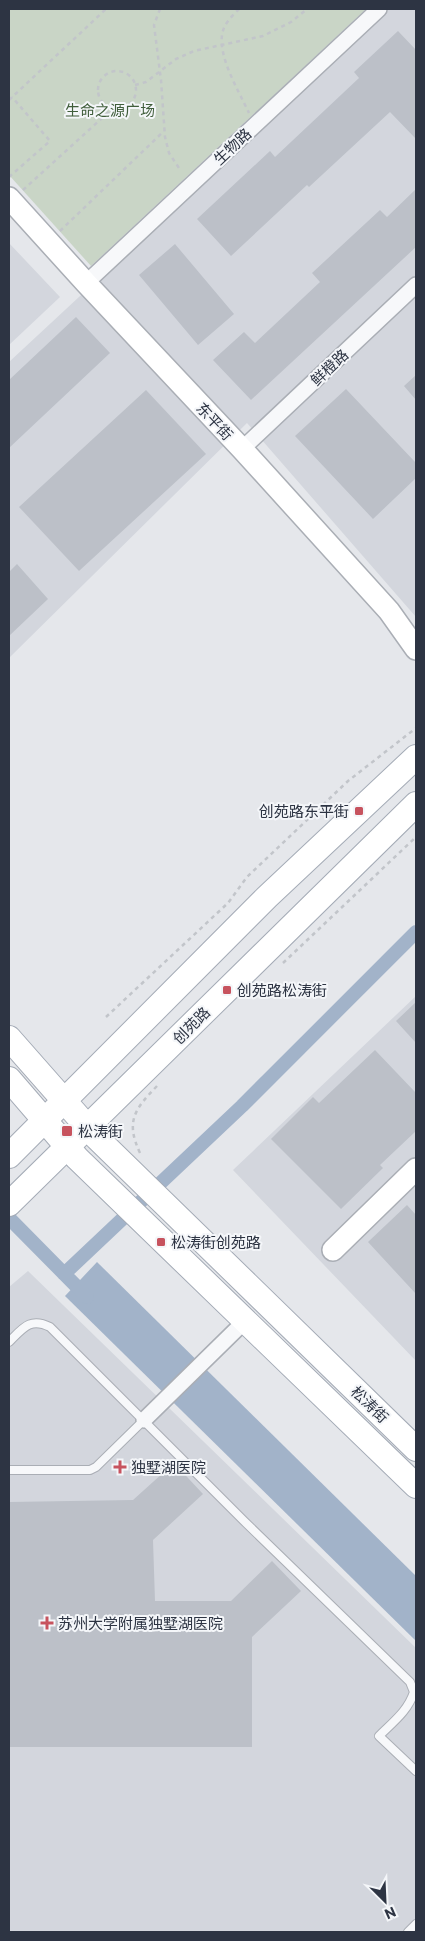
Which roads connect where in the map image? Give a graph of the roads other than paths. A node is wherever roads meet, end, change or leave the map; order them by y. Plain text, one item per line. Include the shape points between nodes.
1 (379, 9) edge
2 (14, 195) edge
3 (86, 282) junction
4 (416, 285) edge
5 (242, 449) junction
6 (416, 649) edge
7 (416, 757) edge
8 (416, 804) edge
9 (9, 1038) edge
10 (9, 1079) edge
11 (63, 1101) junction
12 (44, 1119) junction
13 (87, 1128) junction
14 (67, 1147) junction
15 (9, 1156) edge
16 (416, 1169) edge
17 (16, 1197) edge
18 (333, 1250) dead end
19 (245, 1320) junction
20 (9, 1342) edge
21 (144, 1420) junction
22 (416, 1449) edge
23 (9, 1470) edge
24 (416, 1486) edge
25 (416, 1771) edge
26 (416, 1924) edge
27 (408, 1932) edge

1 - 3 street, 生物路
2 - 3 street, 东平街
3 - 5 street, 东平街
4 - 5 street, 鲜橙路
5 - 6 street, 东平街 via 389,611
7 - 11 main road via 267,896
8 - 13 main road, 创苑路
9 - 11 main road, 松涛街
10 - 12 main road, 松涛街
11 - 12 main road
11 - 13 main road, 松涛街
12 - 14 main road, 松涛街
12 - 15 main road
13 - 14 main road, 创苑路
13 - 22 main road, 松涛街 via 135,1163 162,1203
14 - 17 main road, 创苑路
14 - 19 main road, 松涛街
16 - 18 street
19 - 21 street
19 - 24 main road, 松涛街
20 - 21 lane via 31,1323 50,1327
21 - 23 lane via 90,1470
21 - 25 lane via 410,1682 414,1692 406,1710 380,1736
26 - 27 lane

